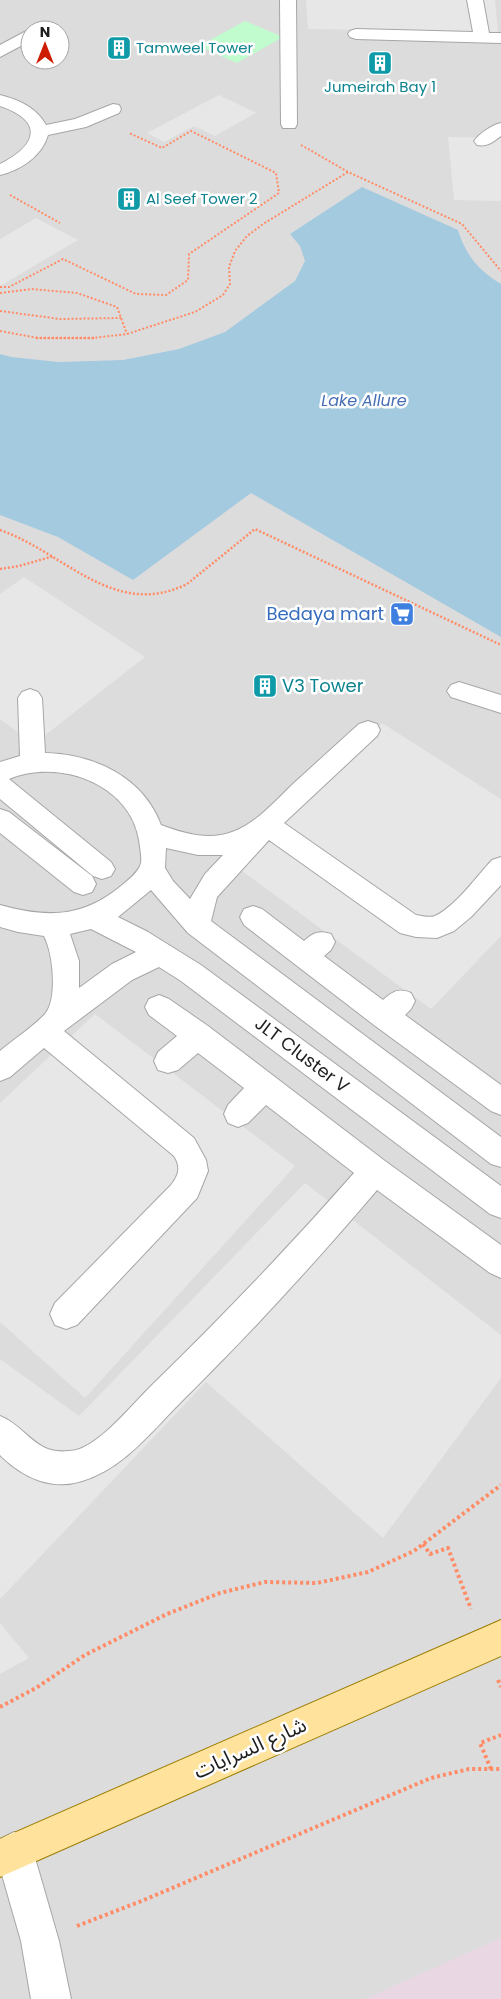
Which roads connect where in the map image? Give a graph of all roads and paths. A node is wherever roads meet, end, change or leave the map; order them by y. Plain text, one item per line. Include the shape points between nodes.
1 (288, 0) edge
2 (475, 0) edge
3 (356, 34) dead end
4 (482, 37) junction
5 (501, 39) edge
6 (20, 40) edge
7 (0, 52) edge
8 (0, 100) edge
9 (113, 109) dead end
10 (289, 124) joint
11 (501, 128) edge
12 (122, 130) dead end
13 (40, 131) junction
14 (483, 141) dead end
15 (0, 152) edge
16 (20, 161) junction
17 (1, 170) edge
18 (348, 172) junction
19 (8, 194) dead end
20 (60, 223) dead end
21 (501, 271) edge
22 (0, 287) edge
23 (0, 294) edge
24 (0, 311) edge
25 (121, 318) junction
26 (0, 331) edge
27 (127, 334) junction
28 (0, 530) edge
29 (55, 556) junction
30 (0, 569) edge
31 (501, 645) edge
32 (460, 691) dead end
33 (30, 698) dead end
34 (501, 704) edge
35 (368, 730) dead end
36 (33, 763) junction
37 (0, 772) edge
38 (0, 785) edge
39 (0, 819) edge
40 (266, 824) junction
41 (152, 832) junction
42 (501, 867) edge
43 (102, 868) dead end
44 (152, 868) junction
45 (83, 884) dead end
46 (0, 916) edge
47 (253, 917) dead end
48 (95, 918) junction
49 (197, 925) junction
50 (52, 926) junction
51 (161, 953) junction
52 (159, 1007) dead end
53 (51, 1026) junction
54 (198, 1035) junction
55 (168, 1060) dead end
56 (0, 1068) edge
57 (264, 1087) junction
58 (501, 1102) edge
59 (238, 1114) dead end
60 (501, 1154) edge
61 (375, 1171) junction
62 (501, 1204) edge
63 (501, 1263) edge
64 (66, 1314) dead end
65 (0, 1432) edge
66 (501, 1486) edge
67 (422, 1544) junction
68 (496, 1640) edge
69 (501, 1686) edge
70 (0, 1707) edge
71 (501, 1735) edge
72 (491, 1769) junction
73 (501, 1769) edge
74 (7, 1854) edge
75 (40, 1940) junction
76 (52, 1999) edge

1 - 10 lane
2 - 4 lane
3 - 4 lane
4 - 5 lane
6 - 7 lane
8 - 13 lane via 19,107 34,118
9 - 13 lane via 80,123
10 - 18 path via 290,139
11 - 14 lane
12 - 22 path via 162,148 190,131 276,173 279,193 189,254 188,280 166,295 136,294 63,259 9,287
13 - 16 lane via 36,147
15 - 16 lane
16 - 17 lane
18 - 21 path via 462,224
18 - 27 path via 247,236 235,251 229,267 230,284 223,295 195,312
19 - 20 path
23 - 25 path via 31,289 77,293 117,307
24 - 25 path via 68,320
25 - 27 path
26 - 27 path via 38,338
28 - 29 path via 20,536
29 - 30 path
29 - 31 path via 91,581 112,590 137,594 162,592 186,584 255,529
32 - 34 lane
33 - 36 lane
35 - 40 lane
36 - 37 lane
36 - 41 lane via 66,764 96,772 122,787 142,808
38 - 43 lane
39 - 45 lane
40 - 41 lane via 228,844 209,846 188,844
40 - 42 lane via 409,925 424,928 450,920
40 - 49 lane via 210,888 203,899
41 - 44 lane
44 - 48 lane via 118,905
44 - 49 lane via 164,889
46 - 50 lane via 21,923
47 - 58 lane via 313,950 392,1009
48 - 50 lane
48 - 51 lane, JLT Cluster V
49 - 60 lane
50 - 53 lane via 61,940 68,973 63,1004
51 - 53 lane via 122,972
51 - 62 lane, JLT Cluster V
52 - 54 lane
53 - 56 lane
53 - 64 lane via 184,1147 194,1171 191,1184 182,1195
54 - 55 lane
54 - 57 lane
57 - 59 lane
57 - 61 lane
61 - 63 lane
61 - 65 lane via 321,1234 190,1371 92,1461 66,1469 40,1465 18,1451
66 - 67 path
67 - 68 path via 430,1554 448,1548
67 - 70 path via 414,1551 368,1572 317,1583 265,1582 211,1597 167,1614 85,1655 36,1688
68 - 69 path
68 - 74 main road, شارع السرايات
71 - 72 path via 480,1743
72 - 73 path
72 - 75 path via 469,1769 431,1778 144,1900
74 - 75 lane
75 - 76 lane

